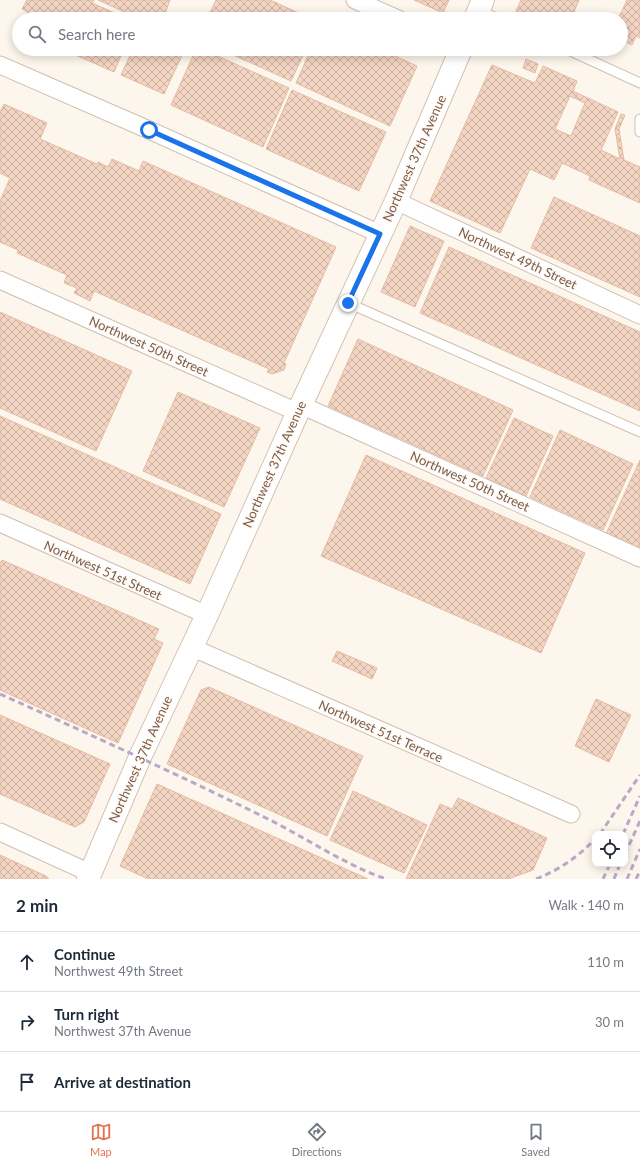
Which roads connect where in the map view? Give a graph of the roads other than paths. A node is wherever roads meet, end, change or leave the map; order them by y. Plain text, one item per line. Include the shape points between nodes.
1 (355, 0) edge
2 (382, 12) edge
3 (458, 56) edge
4 (581, 56) edge
5 (0, 65) edge
6 (640, 83) edge
7 (640, 119) edge
8 (640, 132) edge
9 (396, 201) junction
10 (380, 234) junction
11 (0, 280) edge
12 (348, 303) junction
13 (640, 316) edge
14 (299, 408) junction
15 (640, 432) edge
16 (0, 523) edge
17 (640, 558) edge
18 (207, 616) junction
19 (191, 648) junction
20 (571, 814) dead end
21 (0, 832) edge
22 (89, 876) edge

1 - 2 street
3 - 9 street, Northwest 37th Avenue
4 - 6 lane
5 - 10 street
7 - 8 lane
9 - 10 street, Northwest 37th Avenue
9 - 13 street, Northwest 49th Street
10 - 12 street, Northwest 37th Avenue
11 - 14 street, Northwest 50th Street
12 - 14 street, Northwest 37th Avenue
12 - 15 lane
14 - 17 street, Northwest 50th Street
14 - 18 street, Northwest 37th Avenue
16 - 18 street, Northwest 51st Street
18 - 19 street, Northwest 37th Avenue
19 - 20 street, Northwest 51st Terrace
19 - 22 street, Northwest 37th Avenue via 140,757
21 - 22 street

